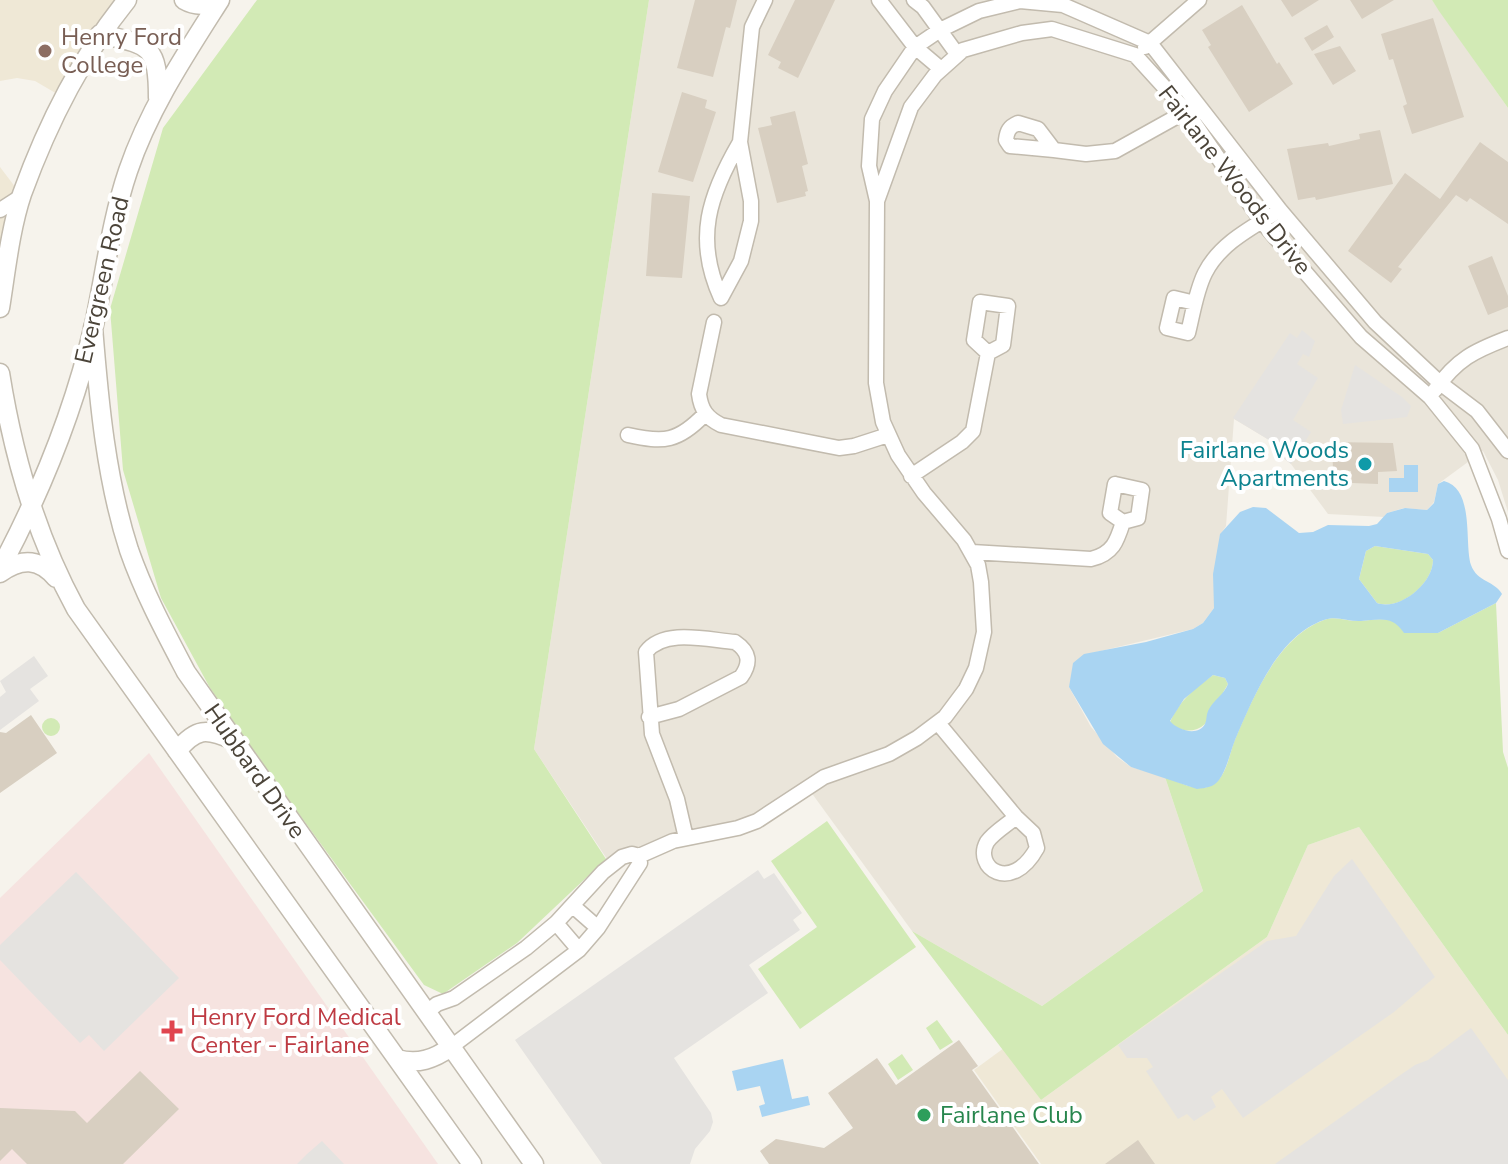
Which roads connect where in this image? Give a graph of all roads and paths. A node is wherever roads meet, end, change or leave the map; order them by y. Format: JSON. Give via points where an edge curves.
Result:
{"nodes":[{"id":1,"x":127,"y":0,"type":"edge"},
{"id":2,"x":184,"y":0,"type":"edge"},
{"id":3,"x":220,"y":0,"type":"edge"},
{"id":4,"x":765,"y":0,"type":"edge"},
{"id":5,"x":879,"y":0,"type":"edge"},
{"id":6,"x":914,"y":0,"type":"edge"},
{"id":7,"x":1199,"y":0,"type":"edge"},
{"id":8,"x":940,"y":30,"type":"junction"},
{"id":9,"x":100,"y":34,"type":"junction"},
{"id":10,"x":1150,"y":43,"type":"junction"},
{"id":11,"x":915,"y":47,"type":"junction"},
{"id":12,"x":957,"y":54,"type":"junction"},
{"id":13,"x":1135,"y":55,"type":"junction"},
{"id":14,"x":941,"y":69,"type":"junction"},
{"id":15,"x":158,"y":98,"type":"junction"},
{"id":16,"x":1192,"y":108,"type":"junction"},
{"id":17,"x":740,"y":142,"type":"junction"},
{"id":18,"x":1054,"y":150,"type":"dead end"},
{"id":19,"x":22,"y":196,"type":"junction"},
{"id":20,"x":877,"y":201,"type":"junction"},
{"id":21,"x":0,"y":210,"type":"edge"},
{"id":22,"x":1280,"y":210,"type":"junction"},
{"id":23,"x":1262,"y":222,"type":"junction"},
{"id":24,"x":1195,"y":303,"type":"dead end"},
{"id":25,"x":0,"y":308,"type":"edge"},
{"id":26,"x":714,"y":322,"type":"dead end"},
{"id":27,"x":93,"y":327,"type":"junction"},
{"id":28,"x":1508,"y":338,"type":"edge"},
{"id":29,"x":988,"y":353,"type":"dead end"},
{"id":30,"x":0,"y":373,"type":"edge"},
{"id":31,"x":1440,"y":383,"type":"junction"},
{"id":32,"x":1430,"y":397,"type":"junction"},
{"id":33,"x":705,"y":414,"type":"junction"},
{"id":34,"x":628,"y":435,"type":"dead end"},
{"id":35,"x":888,"y":435,"type":"junction"},
{"id":36,"x":1508,"y":451,"type":"edge"},
{"id":37,"x":911,"y":476,"type":"junction"},
{"id":38,"x":32,"y":509,"type":"junction"},
{"id":39,"x":1123,"y":522,"type":"dead end"},
{"id":40,"x":1508,"y":551,"type":"edge"},
{"id":41,"x":972,"y":552,"type":"junction"},
{"id":42,"x":0,"y":571,"type":"edge"},
{"id":43,"x":64,"y":586,"type":"junction"},
{"id":44,"x":649,"y":717,"type":"junction"},
{"id":45,"x":938,"y":723,"type":"junction"},
{"id":46,"x":233,"y":740,"type":"junction"},
{"id":47,"x":177,"y":751,"type":"junction"},
{"id":48,"x":1016,"y":817,"type":"dead end"},
{"id":49,"x":686,"y":838,"type":"junction"},
{"id":50,"x":639,"y":856,"type":"junction"},
{"id":51,"x":573,"y":906,"type":"junction"},
{"id":52,"x":556,"y":923,"type":"junction"},
{"id":53,"x":598,"y":928,"type":"junction"},
{"id":54,"x":579,"y":950,"type":"junction"},
{"id":55,"x":427,"y":1012,"type":"junction"},
{"id":56,"x":451,"y":1047,"type":"junction"},
{"id":57,"x":397,"y":1059,"type":"junction"},
{"id":58,"x":472,"y":1164,"type":"edge"},
{"id":59,"x":534,"y":1164,"type":"edge"}],
"edges":[{"from":1,"to":9,"type":"street"},
{"from":2,"to":3,"type":"street","via":[[206,5]]},
{"from":3,"to":15,"type":"street","name":"Evergreen Road"},
{"from":4,"to":17,"type":"street","via":[[752,27]]},
{"from":5,"to":11,"type":"street"},
{"from":6,"to":8,"type":"street"},
{"from":7,"to":10,"type":"street"},
{"from":8,"to":10,"type":"street","name":"Fairlane Woods Drive","via":[[979,11],[1020,1],[1063,5]]},
{"from":8,"to":11,"type":"street","name":"Fairlane Woods Drive"},
{"from":8,"to":12,"type":"street"},
{"from":9,"to":15,"type":"street","via":[[148,49],[155,61]]},
{"from":9,"to":19,"type":"street","via":[[64,98]]},
{"from":10,"to":13,"type":"street"},
{"from":10,"to":16,"type":"street","name":"Fairlane Woods Drive"},
{"from":11,"to":14,"type":"street"},
{"from":11,"to":20,"type":"street","name":"Fairlane Woods Drive","via":[[872,119],[869,166]]},
{"from":12,"to":13,"type":"street","name":"Fairlane Woods Drive","via":[[988,41],[1052,29]]},
{"from":12,"to":14,"type":"street","name":"Fairlane Woods Drive"},
{"from":13,"to":16,"type":"street","name":"Fairlane Woods Drive"},
{"from":14,"to":20,"type":"street","name":"Fairlane Woods Drive","via":[[911,107]]},
{"from":15,"to":27,"type":"street","name":"Evergreen Road","via":[[128,172]]},
{"from":16,"to":18,"type":"street","via":[[1115,151]]},
{"from":16,"to":22,"type":"street","name":"Fairlane Woods Drive"},
{"from":16,"to":23,"type":"street","name":"Fairlane Woods Drive"},
{"from":17,"to":17,"type":"street","via":[[720,176],[708,214],[708,260],[721,298],[741,261],[751,221]]},
{"from":19,"to":21,"type":"street"},
{"from":19,"to":25,"type":"street"},
{"from":20,"to":35,"type":"street","name":"Fairlane Woods Drive","via":[[876,383]]},
{"from":22,"to":23,"type":"street"},
{"from":22,"to":31,"type":"street","name":"Fairlane Woods Drive","via":[[1375,322]]},
{"from":23,"to":24,"type":"street","via":[[1210,263]]},
{"from":23,"to":32,"type":"street","name":"Fairlane Woods Drive","via":[[1361,337]]},
{"from":26,"to":33,"type":"street","via":[[699,394]]},
{"from":27,"to":38,"type":"street","name":"Evergreen Road","via":[[66,422]]},
{"from":27,"to":46,"type":"street","name":"Hubbard Drive","via":[[107,454],[129,549],[148,601],[186,672]]},
{"from":28,"to":31,"type":"street","via":[[1474,351]]},
{"from":29,"to":37,"type":"street","via":[[973,431]]},
{"from":30,"to":38,"type":"street"},
{"from":31,"to":32,"type":"street"},
{"from":31,"to":36,"type":"street","name":"Fairlane Woods Drive","via":[[1477,411]]},
{"from":32,"to":40,"type":"street","name":"Fairlane Woods Drive","via":[[1472,449]]},
{"from":33,"to":34,"type":"street","via":[[668,440]]},
{"from":33,"to":35,"type":"street","via":[[721,425],[824,447],[854,446]]},
{"from":35,"to":37,"type":"street","name":"Fairlane Woods Drive"},
{"from":37,"to":41,"type":"street","name":"Fairlane Woods Drive"},
{"from":38,"to":42,"type":"street","name":"Evergreen Road"},
{"from":38,"to":43,"type":"street"},
{"from":39,"to":41,"type":"street","via":[[1109,552],[1091,559]]},
{"from":41,"to":45,"type":"street","name":"Fairlane Woods Drive","via":[[981,582],[982,646],[966,689]]},
{"from":42,"to":43,"type":"street","via":[[26,561],[38,563]]},
{"from":43,"to":47,"type":"street"},
{"from":44,"to":44,"type":"street","via":[[646,652],[651,645],[671,638],[744,647],[747,669],[741,677],[679,709]]},
{"from":44,"to":49,"type":"street"},
{"from":45,"to":48,"type":"street"},
{"from":45,"to":49,"type":"street","name":"Fairlane Woods Drive","via":[[889,754],[817,781],[757,821]]},
{"from":46,"to":47,"type":"street","via":[[199,732]]},
{"from":46,"to":55,"type":"street","name":"Hubbard Drive"},
{"from":47,"to":57,"type":"street"},
{"from":49,"to":50,"type":"street","name":"Fairlane Woods Drive"},
{"from":50,"to":51,"type":"street","name":"Fairlane Woods Drive","via":[[632,854],[611,865]]},
{"from":50,"to":53,"type":"street","via":[[640,863]]},
{"from":51,"to":52,"type":"street","name":"Fairlane Woods Drive"},
{"from":51,"to":53,"type":"street"},
{"from":52,"to":54,"type":"street"},
{"from":52,"to":55,"type":"street","name":"Fairlane Woods Drive"},
{"from":53,"to":54,"type":"street"},
{"from":54,"to":56,"type":"street"},
{"from":55,"to":56,"type":"street","name":"Hubbard Drive"},
{"from":56,"to":57,"type":"street","via":[[423,1061]]},
{"from":56,"to":59,"type":"street","name":"Hubbard Drive"},
{"from":57,"to":58,"type":"street"}]}
